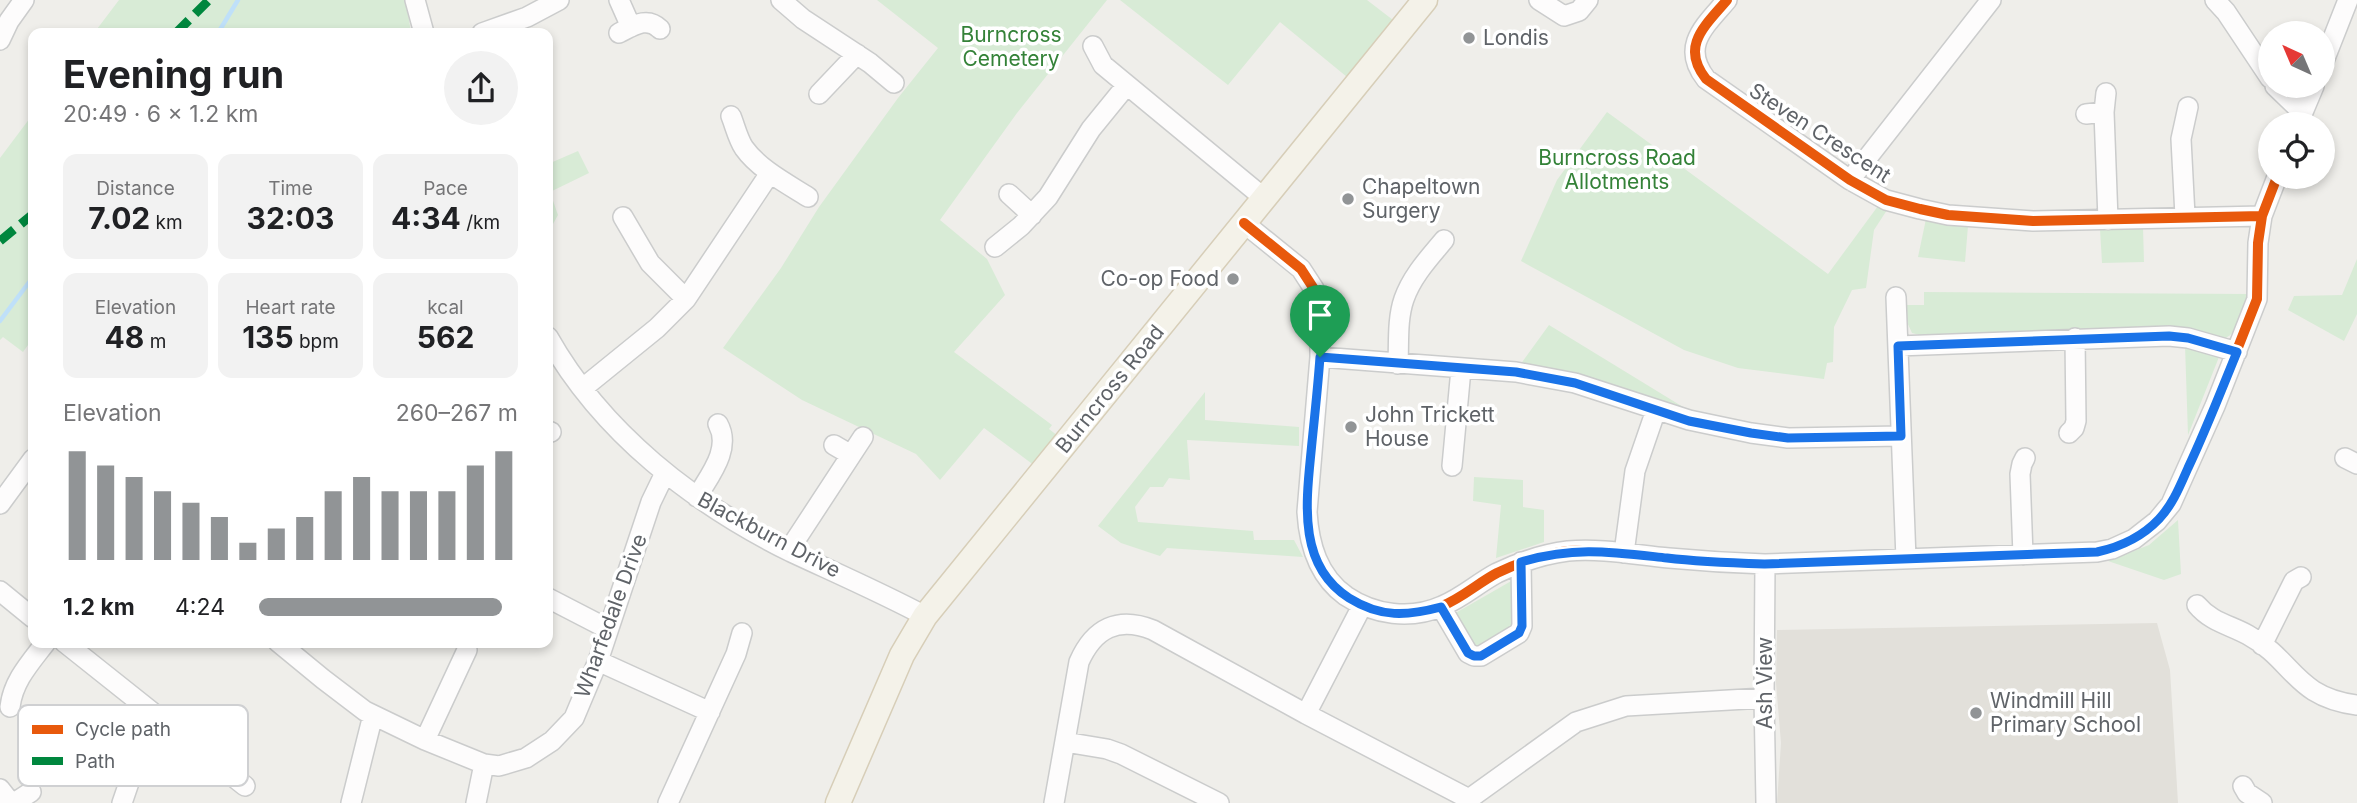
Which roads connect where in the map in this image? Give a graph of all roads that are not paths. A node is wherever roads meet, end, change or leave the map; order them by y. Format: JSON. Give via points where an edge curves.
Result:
{"nodes":[{"id":1,"x":24,"y":0,"type":"edge"},
{"id":2,"x":415,"y":0,"type":"edge"},
{"id":3,"x":559,"y":0,"type":"edge"},
{"id":4,"x":619,"y":0,"type":"edge"},
{"id":5,"x":781,"y":0,"type":"edge"},
{"id":6,"x":1425,"y":0,"type":"edge"},
{"id":7,"x":1539,"y":0,"type":"edge"},
{"id":8,"x":1588,"y":0,"type":"edge"},
{"id":9,"x":1727,"y":0,"type":"edge"},
{"id":10,"x":1991,"y":0,"type":"edge"},
{"id":11,"x":2215,"y":0,"type":"edge"},
{"id":12,"x":2348,"y":0,"type":"edge"},
{"id":13,"x":423,"y":28,"type":"edge"},
{"id":14,"x":496,"y":28,"type":"edge"},
{"id":15,"x":660,"y":29,"type":"dead end"},
{"id":16,"x":2335,"y":32,"type":"edge"},
{"id":17,"x":0,"y":40,"type":"edge"},
{"id":18,"x":1093,"y":46,"type":"dead end"},
{"id":19,"x":857,"y":54,"type":"junction"},
{"id":20,"x":2258,"y":60,"type":"edge"},
{"id":21,"x":894,"y":83,"type":"dead end"},
{"id":22,"x":1126,"y":86,"type":"junction"},
{"id":23,"x":819,"y":94,"type":"dead end"},
{"id":24,"x":2284,"y":98,"type":"edge"},
{"id":25,"x":2099,"y":106,"type":"dead end"},
{"id":26,"x":2188,"y":107,"type":"dead end"},
{"id":27,"x":2295,"y":112,"type":"edge"},
{"id":28,"x":740,"y":124,"type":"dead end"},
{"id":29,"x":770,"y":173,"type":"junction"},
{"id":30,"x":1850,"y":180,"type":"junction"},
{"id":31,"x":2272,"y":189,"type":"edge"},
{"id":32,"x":1009,"y":194,"type":"dead end"},
{"id":33,"x":808,"y":197,"type":"dead end"},
{"id":34,"x":1264,"y":198,"type":"junction"},
{"id":35,"x":1032,"y":215,"type":"junction"},
{"id":36,"x":2185,"y":216,"type":"junction"},
{"id":37,"x":2262,"y":216,"type":"junction"},
{"id":38,"x":2108,"y":220,"type":"junction"},
{"id":39,"x":1244,"y":223,"type":"junction"},
{"id":40,"x":633,"y":226,"type":"dead end"},
{"id":41,"x":1444,"y":240,"type":"dead end"},
{"id":42,"x":995,"y":247,"type":"dead end"},
{"id":43,"x":1896,"y":297,"type":"dead end"},
{"id":44,"x":686,"y":299,"type":"junction"},
{"id":45,"x":2075,"y":338,"type":"junction"},
{"id":46,"x":553,"y":344,"type":"edge"},
{"id":47,"x":1898,"y":346,"type":"junction"},
{"id":48,"x":2237,"y":352,"type":"junction"},
{"id":49,"x":1320,"y":357,"type":"junction"},
{"id":50,"x":1398,"y":364,"type":"junction"},
{"id":51,"x":1461,"y":369,"type":"junction"},
{"id":52,"x":583,"y":388,"type":"junction"},
{"id":53,"x":1656,"y":410,"type":"junction"},
{"id":54,"x":718,"y":424,"type":"dead end"},
{"id":55,"x":2069,"y":433,"type":"dead end"},
{"id":56,"x":1901,"y":436,"type":"junction"},
{"id":57,"x":863,"y":437,"type":"dead end"},
{"id":58,"x":2025,"y":458,"type":"dead end"},
{"id":59,"x":28,"y":466,"type":"edge"},
{"id":60,"x":1452,"y":466,"type":"dead end"},
{"id":61,"x":666,"y":473,"type":"junction"},
{"id":62,"x":697,"y":497,"type":"junction"},
{"id":63,"x":0,"y":504,"type":"edge"},
{"id":64,"x":789,"y":550,"type":"junction"},
{"id":65,"x":1624,"y":553,"type":"junction"},
{"id":66,"x":2023,"y":555,"type":"junction"},
{"id":67,"x":1906,"y":559,"type":"junction"},
{"id":68,"x":1521,"y":562,"type":"junction"},
{"id":69,"x":1765,"y":564,"type":"junction"},
{"id":70,"x":2301,"y":577,"type":"dead end"},
{"id":71,"x":0,"y":591,"type":"edge"},
{"id":72,"x":553,"y":601,"type":"edge"},
{"id":73,"x":2197,"y":605,"type":"dead end"},
{"id":74,"x":1362,"y":606,"type":"junction"},
{"id":75,"x":1441,"y":607,"type":"junction"},
{"id":76,"x":28,"y":614,"type":"edge"},
{"id":77,"x":925,"y":616,"type":"junction"},
{"id":78,"x":608,"y":629,"type":"junction"},
{"id":79,"x":742,"y":633,"type":"dead end"},
{"id":80,"x":2262,"y":645,"type":"junction"},
{"id":81,"x":42,"y":648,"type":"edge"},
{"id":82,"x":72,"y":648,"type":"edge"},
{"id":83,"x":285,"y":648,"type":"edge"},
{"id":84,"x":467,"y":650,"type":"dead end"},
{"id":85,"x":598,"y":661,"type":"junction"},
{"id":86,"x":7,"y":697,"type":"edge"},
{"id":87,"x":1764,"y":698,"type":"junction"},
{"id":88,"x":143,"y":705,"type":"edge"},
{"id":89,"x":2357,"y":705,"type":"edge"},
{"id":90,"x":710,"y":712,"type":"junction"},
{"id":91,"x":1306,"y":714,"type":"junction"},
{"id":92,"x":373,"y":715,"type":"junction"},
{"id":93,"x":425,"y":740,"type":"junction"},
{"id":94,"x":1065,"y":742,"type":"junction"},
{"id":95,"x":484,"y":764,"type":"junction"},
{"id":96,"x":128,"y":786,"type":"edge"},
{"id":97,"x":2243,"y":786,"type":"dead end"},
{"id":98,"x":0,"y":789,"type":"edge"},
{"id":99,"x":31,"y":792,"type":"dead end"},
{"id":100,"x":1469,"y":801,"type":"edge"},
{"id":101,"x":13,"y":803,"type":"edge"},
{"id":102,"x":122,"y":803,"type":"edge"},
{"id":103,"x":351,"y":803,"type":"edge"},
{"id":104,"x":476,"y":803,"type":"edge"},
{"id":105,"x":668,"y":803,"type":"edge"},
{"id":106,"x":838,"y":803,"type":"edge"},
{"id":107,"x":1054,"y":803,"type":"edge"},
{"id":108,"x":1218,"y":803,"type":"edge"},
{"id":109,"x":1766,"y":803,"type":"edge"},
{"id":110,"x":2262,"y":803,"type":"edge"}],
"edges":[{"from":1,"to":17,"type":"street"},
{"from":2,"to":13,"type":"street"},
{"from":3,"to":14,"type":"street"},
{"from":4,"to":15,"type":"street","via":[[625,30],[650,22]]},
{"from":5,"to":19,"type":"street"},
{"from":6,"to":34,"type":"main road","name":"Burncross Road"},
{"from":7,"to":8,"type":"street","via":[[1564,16],[1579,11]]},
{"from":9,"to":30,"type":"street","name":"Steven Crescent","via":[[1700,33],[1694,55],[1697,68],[1706,79]]},
{"from":10,"to":30,"type":"street"},
{"from":11,"to":20,"type":"street"},
{"from":12,"to":16,"type":"street"},
{"from":18,"to":22,"type":"street","via":[[1102,65]]},
{"from":19,"to":21,"type":"street"},
{"from":19,"to":23,"type":"street"},
{"from":22,"to":34,"type":"street"},
{"from":22,"to":35,"type":"street"},
{"from":24,"to":27,"type":"street"},
{"from":25,"to":38,"type":"street"},
{"from":26,"to":36,"type":"street","via":[[2181,139]]},
{"from":28,"to":29,"type":"street","via":[[743,146]]},
{"from":29,"to":33,"type":"street"},
{"from":29,"to":44,"type":"street"},
{"from":30,"to":38,"type":"street","name":"Steven Crescent","via":[[1886,200],[1948,215],[2033,222]]},
{"from":31,"to":37,"type":"street"},
{"from":32,"to":35,"type":"street"},
{"from":34,"to":39,"type":"main road","name":"Burncross Road"},
{"from":35,"to":42,"type":"street"},
{"from":36,"to":37,"type":"street","name":"Steven Crescent"},
{"from":36,"to":38,"type":"street","name":"Steven Crescent"},
{"from":37,"to":48,"type":"street","via":[[2257,299]]},
{"from":39,"to":49,"type":"street","via":[[1308,278],[1319,304]]},
{"from":39,"to":77,"type":"main road","name":"Burncross Road"},
{"from":40,"to":44,"type":"street","via":[[650,263]]},
{"from":41,"to":50,"type":"street","via":[[1413,280],[1404,300]]},
{"from":43,"to":47,"type":"street"},
{"from":44,"to":52,"type":"street"},
{"from":45,"to":47,"type":"street"},
{"from":45,"to":48,"type":"street","via":[[2188,338]]},
{"from":45,"to":55,"type":"street","via":[[2076,421]]},
{"from":46,"to":52,"type":"street","name":"Blackburn Drive"},
{"from":47,"to":56,"type":"street"},
{"from":48,"to":66,"type":"street","via":[[2182,481],[2157,521],[2112,549]]},
{"from":49,"to":50,"type":"street"},
{"from":49,"to":74,"type":"street","via":[[1307,493],[1308,529],[1328,580]]},
{"from":50,"to":51,"type":"street"},
{"from":51,"to":53,"type":"street","via":[[1516,372],[1575,383]]},
{"from":51,"to":60,"type":"street"},
{"from":52,"to":61,"type":"street","name":"Blackburn Drive"},
{"from":53,"to":56,"type":"street","via":[[1720,428],[1788,438]]},
{"from":53,"to":65,"type":"street","via":[[1635,471]]},
{"from":54,"to":62,"type":"street","via":[[723,432],[722,450]]},
{"from":56,"to":67,"type":"street"},
{"from":57,"to":64,"type":"street","via":[[843,450]]},
{"from":58,"to":66,"type":"street","via":[[2020,474]]},
{"from":59,"to":63,"type":"street"},
{"from":61,"to":62,"type":"street","name":"Blackburn Drive"},
{"from":61,"to":78,"type":"street","name":"Wharfedale Drive","via":[[651,502]]},
{"from":62,"to":64,"type":"street","name":"Blackburn Drive"},
{"from":64,"to":77,"type":"street","name":"Blackburn Drive"},
{"from":65,"to":68,"type":"street","via":[[1570,551]]},
{"from":65,"to":69,"type":"street"},
{"from":66,"to":67,"type":"street"},
{"from":67,"to":69,"type":"street"},
{"from":68,"to":75,"type":"street"},
{"from":68,"to":75,"type":"street","via":[[1522,626],[1519,633],[1481,656],[1468,653]]},
{"from":69,"to":87,"type":"street","name":"Ash View"},
{"from":70,"to":80,"type":"street","via":[[2294,581]]},
{"from":71,"to":76,"type":"street"},
{"from":72,"to":78,"type":"street"},
{"from":73,"to":80,"type":"street","via":[[2210,618]]},
{"from":74,"to":75,"type":"street","via":[[1405,615]]},
{"from":74,"to":91,"type":"street"},
{"from":77,"to":106,"type":"main road","name":"Burncross Road","via":[[902,655]]},
{"from":78,"to":85,"type":"street","name":"Wharfedale Drive"},
{"from":79,"to":90,"type":"street"},
{"from":80,"to":89,"type":"street","via":[[2306,688]]},
{"from":81,"to":86,"type":"street"},
{"from":82,"to":88,"type":"street"},
{"from":83,"to":92,"type":"street","name":"Wharfedale Drive"},
{"from":84,"to":93,"type":"street","via":[[448,670]]},
{"from":85,"to":90,"type":"street"},
{"from":85,"to":95,"type":"street","name":"Wharfedale Drive","via":[[574,718],[552,741],[512,763]]},
{"from":87,"to":100,"type":"street","via":[[1626,706],[1576,722]]},
{"from":87,"to":109,"type":"street","name":"Ash View"},
{"from":90,"to":105,"type":"street"},
{"from":91,"to":94,"type":"street","via":[[1153,630],[1124,623],[1096,636],[1084,650]]},
{"from":91,"to":100,"type":"street"},
{"from":92,"to":93,"type":"street","name":"Wharfedale Drive"},
{"from":92,"to":103,"type":"street"},
{"from":93,"to":95,"type":"street","name":"Wharfedale Drive"},
{"from":94,"to":107,"type":"street"},
{"from":94,"to":108,"type":"street","via":[[1121,754]]},
{"from":95,"to":104,"type":"street"},
{"from":96,"to":102,"type":"street"},
{"from":97,"to":110,"type":"street"},
{"from":98,"to":101,"type":"street"},
{"from":99,"to":101,"type":"street"}]}
